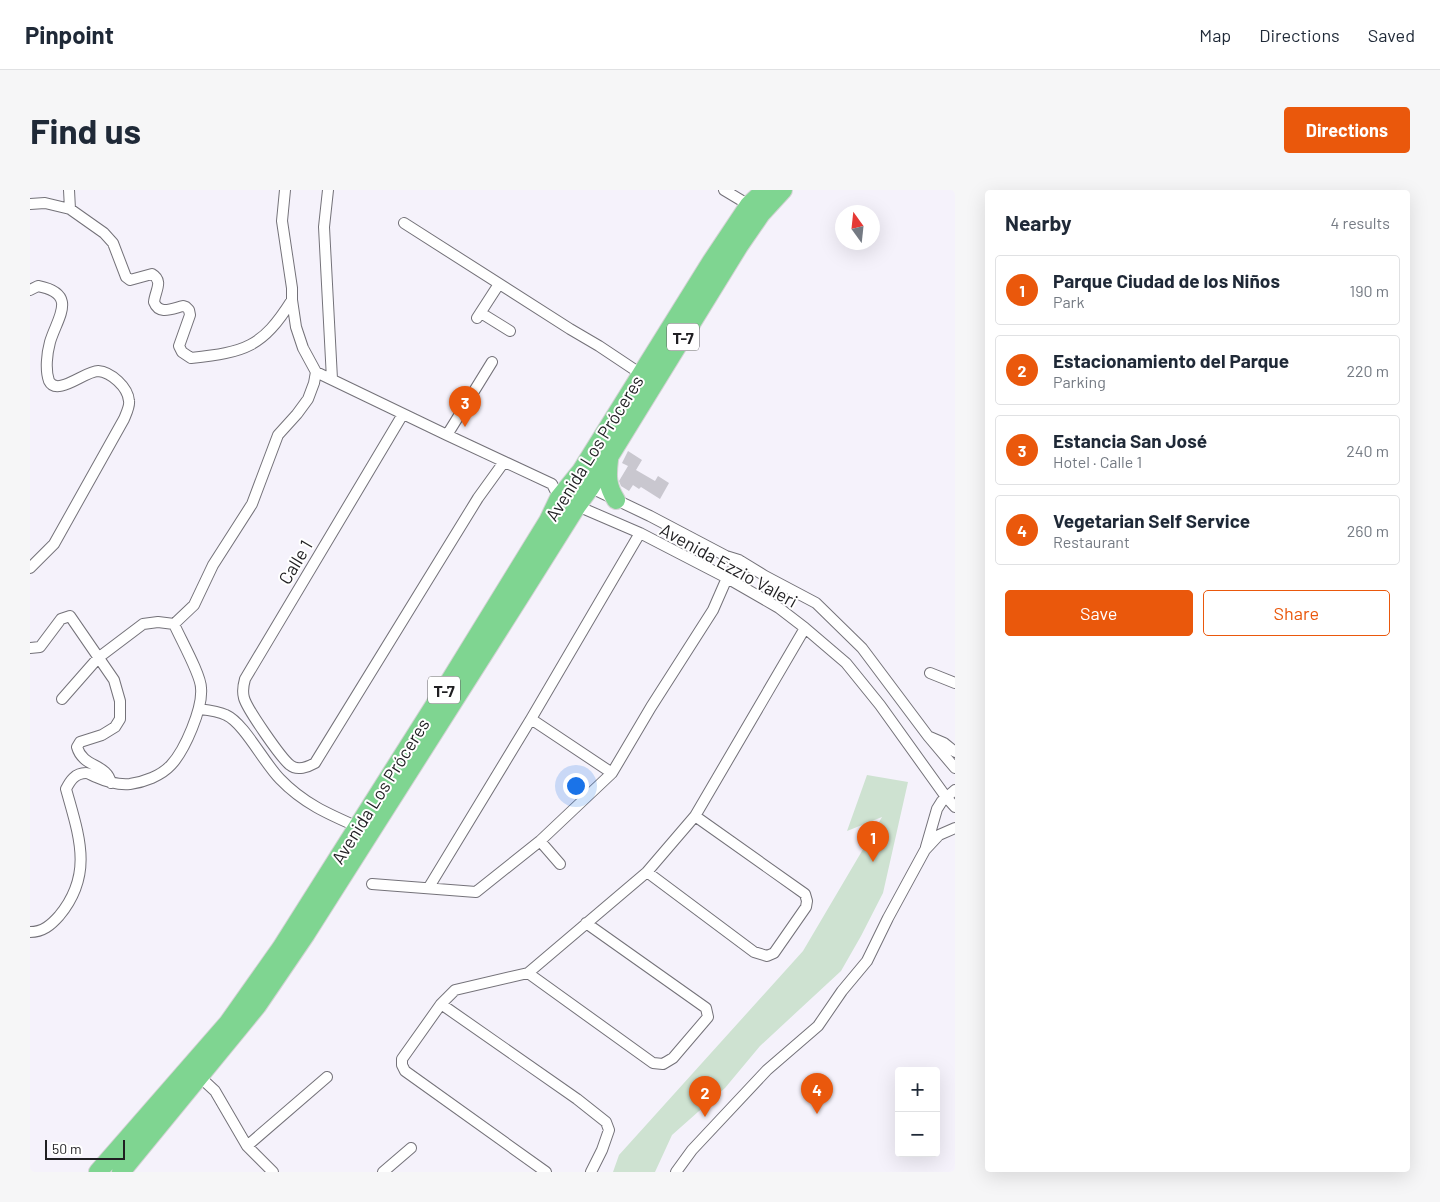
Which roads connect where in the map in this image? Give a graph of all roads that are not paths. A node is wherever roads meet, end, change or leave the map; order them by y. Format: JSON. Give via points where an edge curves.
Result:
{"nodes":[{"id":1,"x":70,"y":190,"type":"edge"},
{"id":2,"x":285,"y":190,"type":"edge"},
{"id":3,"x":328,"y":190,"type":"edge"},
{"id":4,"x":724,"y":190,"type":"edge"},
{"id":5,"x":765,"y":190,"type":"edge"},
{"id":6,"x":783,"y":190,"type":"edge"},
{"id":7,"x":30,"y":204,"type":"edge"},
{"id":8,"x":750,"y":205,"type":"junction"},
{"id":9,"x":70,"y":209,"type":"junction"},
{"id":10,"x":404,"y":223,"type":"dead end"},
{"id":11,"x":499,"y":284,"type":"junction"},
{"id":12,"x":30,"y":290,"type":"edge"},
{"id":13,"x":292,"y":300,"type":"junction"},
{"id":14,"x":510,"y":331,"type":"dead end"},
{"id":15,"x":492,"y":362,"type":"dead end"},
{"id":16,"x":316,"y":372,"type":"junction"},
{"id":17,"x":641,"y":374,"type":"junction"},
{"id":18,"x":332,"y":380,"type":"junction"},
{"id":19,"x":403,"y":414,"type":"junction"},
{"id":20,"x":447,"y":435,"type":"junction"},
{"id":21,"x":609,"y":455,"type":"junction"},
{"id":22,"x":504,"y":462,"type":"junction"},
{"id":23,"x":573,"y":481,"type":"junction"},
{"id":24,"x":590,"y":488,"type":"junction"},
{"id":25,"x":555,"y":491,"type":"junction"},
{"id":26,"x":616,"y":500,"type":"junction"},
{"id":27,"x":576,"y":506,"type":"junction"},
{"id":28,"x":640,"y":533,"type":"junction"},
{"id":29,"x":739,"y":560,"type":"junction"},
{"id":30,"x":30,"y":568,"type":"edge"},
{"id":31,"x":727,"y":578,"type":"junction"},
{"id":32,"x":174,"y":624,"type":"junction"},
{"id":33,"x":805,"y":628,"type":"junction"},
{"id":34,"x":30,"y":648,"type":"edge"},
{"id":35,"x":98,"y":658,"type":"junction"},
{"id":36,"x":930,"y":673,"type":"dead end"},
{"id":37,"x":955,"y":683,"type":"edge"},
{"id":38,"x":62,"y":699,"type":"dead end"},
{"id":39,"x":200,"y":709,"type":"junction"},
{"id":40,"x":531,"y":719,"type":"junction"},
{"id":41,"x":928,"y":736,"type":"junction"},
{"id":42,"x":955,"y":752,"type":"edge"},
{"id":43,"x":955,"y":768,"type":"edge"},
{"id":44,"x":612,"y":773,"type":"junction"},
{"id":45,"x":111,"y":783,"type":"junction"},
{"id":46,"x":955,"y":790,"type":"edge"},
{"id":47,"x":946,"y":797,"type":"junction"},
{"id":48,"x":955,"y":807,"type":"edge"},
{"id":49,"x":695,"y":816,"type":"junction"},
{"id":50,"x":358,"y":827,"type":"junction"},
{"id":51,"x":954,"y":827,"type":"edge"},
{"id":52,"x":540,"y":841,"type":"junction"},
{"id":53,"x":926,"y":850,"type":"junction"},
{"id":54,"x":560,"y":864,"type":"dead end"},
{"id":55,"x":647,"y":872,"type":"junction"},
{"id":56,"x":372,"y":884,"type":"dead end"},
{"id":57,"x":429,"y":887,"type":"junction"},
{"id":58,"x":586,"y":923,"type":"junction"},
{"id":59,"x":30,"y":932,"type":"edge"},
{"id":60,"x":528,"y":973,"type":"junction"},
{"id":61,"x":442,"y":1004,"type":"junction"},
{"id":62,"x":326,"y":1076,"type":"dead end"},
{"id":63,"x":200,"y":1077,"type":"junction"},
{"id":64,"x":247,"y":1146,"type":"junction"},
{"id":65,"x":411,"y":1148,"type":"dead end"},
{"id":66,"x":98,"y":1172,"type":"edge"},
{"id":67,"x":121,"y":1172,"type":"edge"},
{"id":68,"x":274,"y":1172,"type":"edge"},
{"id":69,"x":383,"y":1172,"type":"edge"},
{"id":70,"x":546,"y":1172,"type":"edge"},
{"id":71,"x":591,"y":1172,"type":"edge"},
{"id":72,"x":676,"y":1172,"type":"edge"}],
"edges":[{"from":1,"to":9,"type":"street"},
{"from":2,"to":13,"type":"street","via":[[282,221]]},
{"from":3,"to":18,"type":"street","via":[[324,227]]},
{"from":4,"to":8,"type":"street"},
{"from":5,"to":8,"type":"highway","name":"Avenida Los Próceres","number":"T-7"},
{"from":6,"to":21,"type":"highway","name":"Avenida Los Próceres","number":"T-7","via":[[739,246]]},
{"from":7,"to":9,"type":"street","via":[[45,203]]},
{"from":8,"to":17,"type":"highway","name":"Avenida Los Próceres","number":"T-7"},
{"from":9,"to":13,"type":"street","via":[[104,233],[112,243],[126,277],[130,280],[152,274],[156,277],[159,284],[154,302],[158,308],[183,306],[189,310],[179,346],[185,356],[191,358],[246,348],[267,334]]},
{"from":10,"to":11,"type":"street"},
{"from":11,"to":14,"type":"street","via":[[479,316]]},
{"from":11,"to":17,"type":"street"},
{"from":12,"to":30,"type":"street","via":[[38,286],[46,288],[59,296],[63,305],[47,362],[52,385],[69,384],[97,371],[109,374],[121,385],[130,403],[54,544]]},
{"from":13,"to":16,"type":"street","via":[[303,348]]},
{"from":15,"to":20,"type":"street"},
{"from":16,"to":18,"type":"street","name":"Avenida Ezzio Valeri"},
{"from":16,"to":32,"type":"street","via":[[308,399],[278,435],[252,504],[213,565],[194,605]]},
{"from":17,"to":23,"type":"highway","name":"Avenida Los Próceres","number":"T-7"},
{"from":18,"to":19,"type":"street","name":"Avenida Ezzio Valeri"},
{"from":19,"to":20,"type":"street","name":"Avenida Ezzio Valeri"},
{"from":19,"to":22,"type":"street","name":"Calle 1","via":[[245,679],[242,689],[244,700],[290,766],[309,767],[315,763],[478,498]]},
{"from":20,"to":22,"type":"street","name":"Avenida Ezzio Valeri"},
{"from":21,"to":24,"type":"highway","name":"Avenida Los Próceres","number":"T-7"},
{"from":21,"to":26,"type":"highway","via":[[608,485]]},
{"from":22,"to":25,"type":"street","name":"Avenida Ezzio Valeri"},
{"from":23,"to":24,"type":"street","name":"Avenida Ezzio Valeri"},
{"from":23,"to":25,"type":"highway","name":"Avenida Los Próceres","number":"T-7"},
{"from":24,"to":26,"type":"street","name":"Avenida Ezzio Valeri"},
{"from":24,"to":27,"type":"highway","name":"Avenida Los Próceres","number":"T-7"},
{"from":25,"to":27,"type":"street","name":"Avenida Ezzio Valeri"},
{"from":25,"to":50,"type":"highway","name":"Avenida Los Próceres","number":"T-7","via":[[538,538]]},
{"from":26,"to":29,"type":"street","name":"Avenida Ezzio Valeri"},
{"from":27,"to":28,"type":"street","name":"Avenida Ezzio Valeri"},
{"from":27,"to":63,"type":"highway","name":"Avenida Los Próceres","number":"T-7","via":[[258,1006]]},
{"from":28,"to":31,"type":"street","name":"Avenida Ezzio Valeri"},
{"from":28,"to":40,"type":"street"},
{"from":29,"to":31,"type":"street"},
{"from":29,"to":41,"type":"street","name":"Avenida Ezzio Valeri","via":[[816,603],[862,648]]},
{"from":31,"to":33,"type":"street","name":"Avenida Ezzio Valeri","via":[[779,608]]},
{"from":31,"to":44,"type":"street","via":[[713,610]]},
{"from":32,"to":35,"type":"street","via":[[143,624]]},
{"from":32,"to":39,"type":"street","via":[[202,686]]},
{"from":33,"to":47,"type":"street","name":"Avenida Ezzio Valeri","via":[[852,670]]},
{"from":33,"to":49,"type":"street"},
{"from":34,"to":35,"type":"street","via":[[40,647],[61,619],[70,616]]},
{"from":35,"to":38,"type":"street"},
{"from":35,"to":45,"type":"street","via":[[114,680],[120,701],[120,718],[115,727],[77,746],[81,757],[107,772]]},
{"from":36,"to":37,"type":"street"},
{"from":39,"to":45,"type":"street","via":[[171,765],[142,781]]},
{"from":39,"to":50,"type":"street","via":[[227,715],[294,792],[315,808]]},
{"from":40,"to":44,"type":"street"},
{"from":40,"to":57,"type":"street"},
{"from":41,"to":42,"type":"street"},
{"from":41,"to":43,"type":"street","name":"Avenida Ezzio Valeri"},
{"from":44,"to":52,"type":"street"},
{"from":45,"to":59,"type":"street","via":[[86,773],[69,782],[66,789],[80,846],[80,876],[70,902],[54,921],[47,928]]},
{"from":46,"to":47,"type":"street"},
{"from":47,"to":48,"type":"street","name":"Avenida Ezzio Valeri"},
{"from":47,"to":53,"type":"street","via":[[937,810]]},
{"from":49,"to":55,"type":"street"},
{"from":49,"to":55,"type":"street","via":[[805,894],[806,907],[774,953],[766,956],[754,952]]},
{"from":50,"to":66,"type":"highway","name":"Avenida Los Próceres","number":"T-7","via":[[281,948],[228,1022]]},
{"from":51,"to":53,"type":"street","via":[[939,835]]},
{"from":52,"to":54,"type":"street"},
{"from":52,"to":57,"type":"street","via":[[476,892]]},
{"from":53,"to":72,"type":"street","via":[[867,961],[818,1026],[767,1070],[692,1150]]},
{"from":55,"to":58,"type":"street"},
{"from":56,"to":57,"type":"street"},
{"from":58,"to":60,"type":"street"},
{"from":58,"to":60,"type":"street","via":[[706,1008],[708,1017],[673,1058],[664,1064],[653,1063]]},
{"from":60,"to":61,"type":"street","via":[[455,990]]},
{"from":61,"to":70,"type":"street","via":[[402,1059],[405,1071]]},
{"from":61,"to":71,"type":"street","via":[[606,1122],[609,1130]]},
{"from":62,"to":64,"type":"street"},
{"from":63,"to":64,"type":"street","via":[[215,1092]]},
{"from":63,"to":67,"type":"highway","name":"Avenida Los Próceres","number":"T-7"},
{"from":64,"to":68,"type":"street"},
{"from":65,"to":69,"type":"street"}]}
